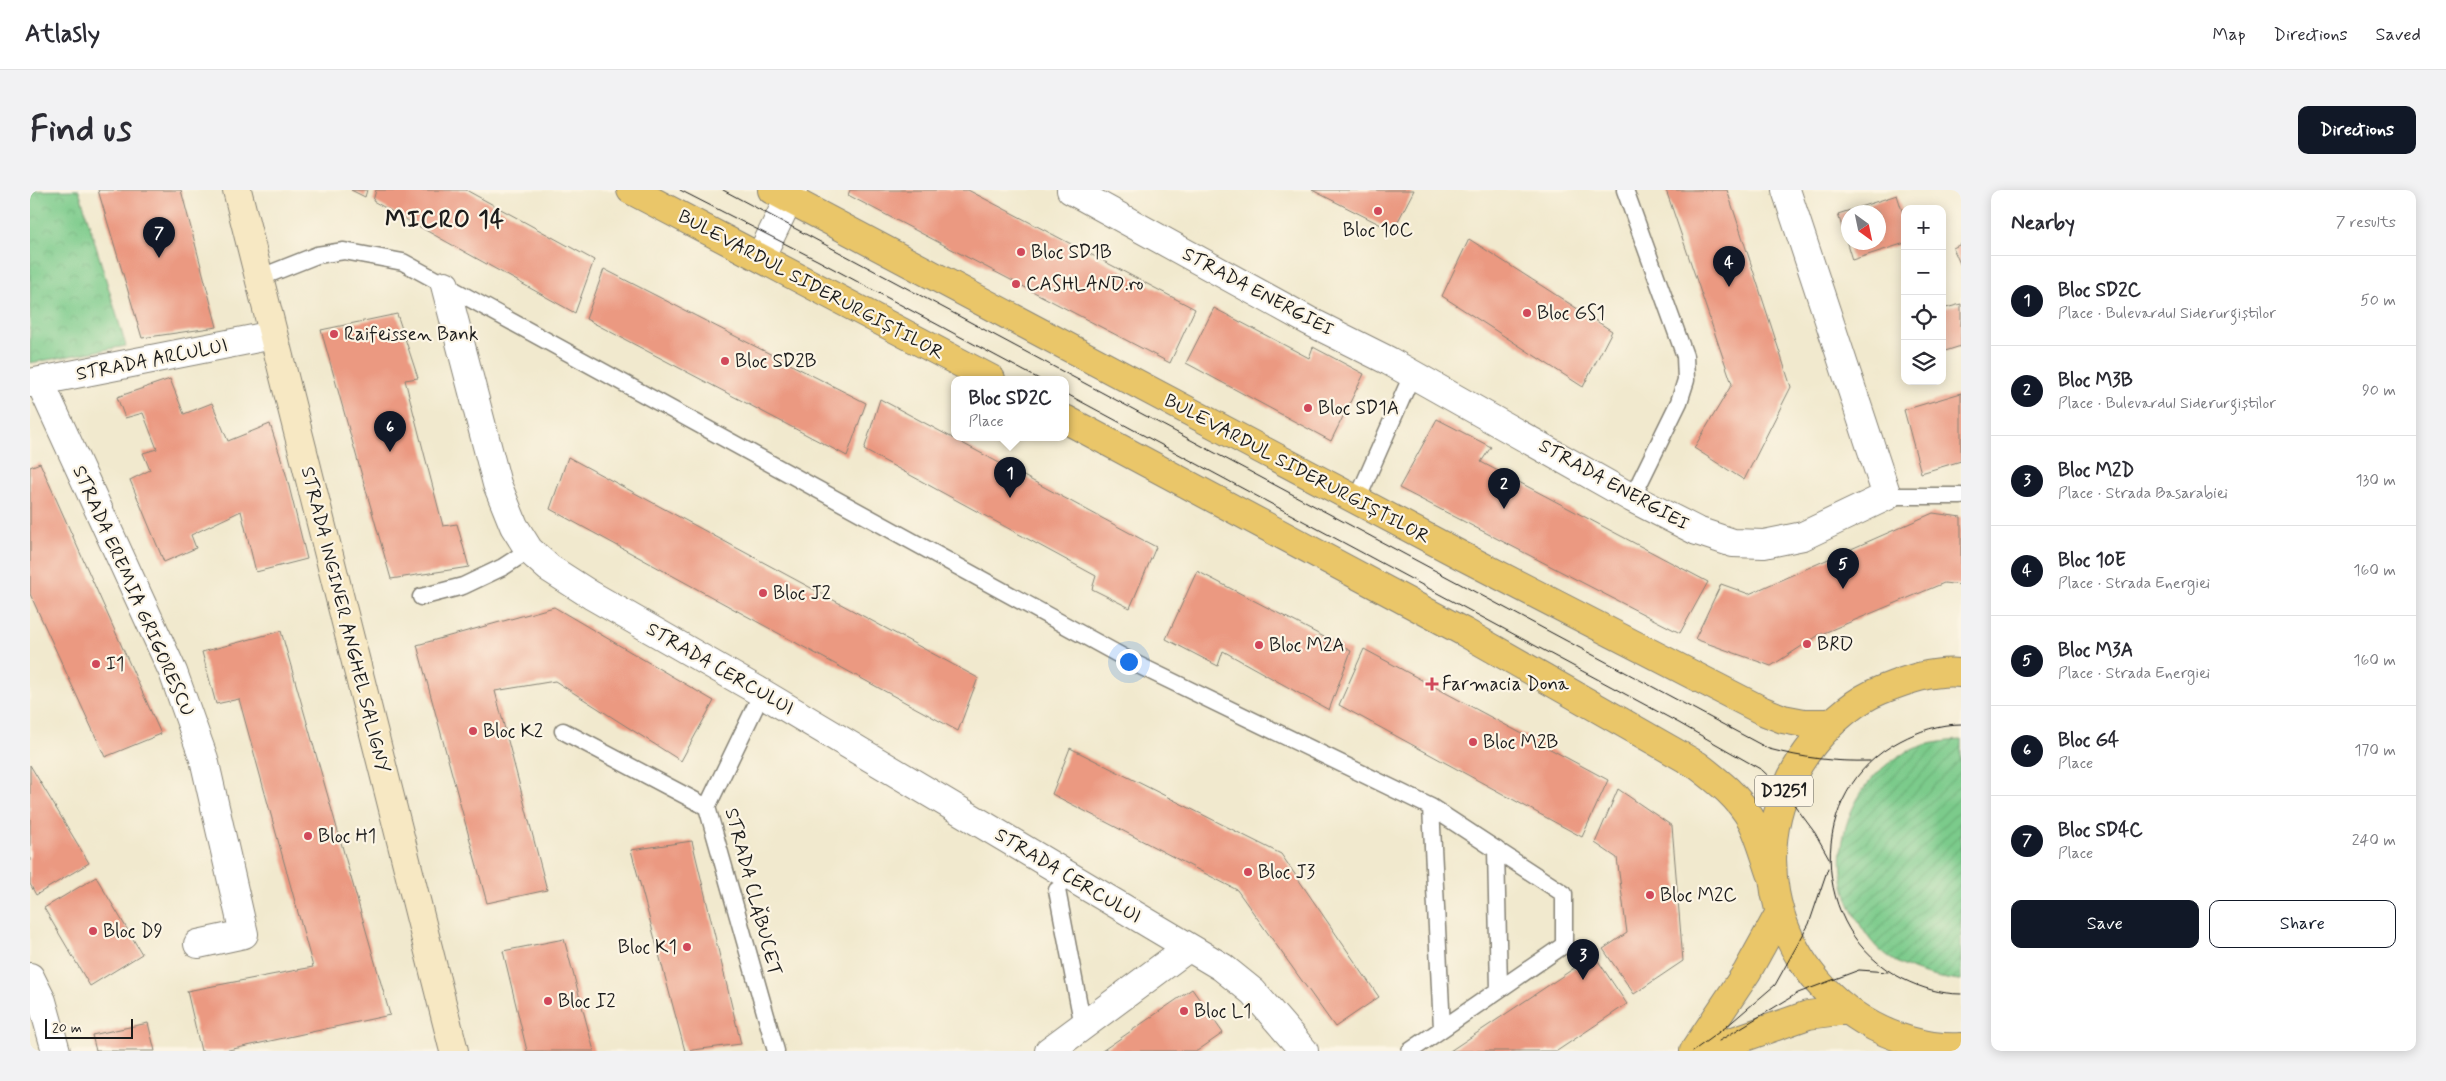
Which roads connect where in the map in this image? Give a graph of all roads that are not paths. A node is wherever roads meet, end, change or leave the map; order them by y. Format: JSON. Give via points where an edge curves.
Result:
{"nodes":[{"id":1,"x":237,"y":190,"type":"edge"},
{"id":2,"x":631,"y":190,"type":"edge"},
{"id":3,"x":1071,"y":190,"type":"edge"},
{"id":4,"x":1625,"y":190,"type":"edge"},
{"id":5,"x":1786,"y":190,"type":"edge"},
{"id":6,"x":785,"y":193,"type":"edge"},
{"id":7,"x":761,"y":256,"type":"junction"},
{"id":8,"x":259,"y":278,"type":"junction"},
{"id":9,"x":445,"y":285,"type":"junction"},
{"id":10,"x":274,"y":335,"type":"junction"},
{"id":11,"x":1412,"y":375,"type":"junction"},
{"id":12,"x":985,"y":376,"type":"edge"},
{"id":13,"x":35,"y":382,"type":"edge"},
{"id":14,"x":1069,"y":421,"type":"edge"},
{"id":15,"x":1887,"y":496,"type":"junction"},
{"id":16,"x":1961,"y":496,"type":"edge"},
{"id":17,"x":1632,"y":498,"type":"junction"},
{"id":18,"x":1357,"y":500,"type":"junction"},
{"id":19,"x":529,"y":550,"type":"junction"},
{"id":20,"x":421,"y":598,"type":"dead end"},
{"id":21,"x":1961,"y":672,"type":"edge"},
{"id":22,"x":762,"y":693,"type":"junction"},
{"id":23,"x":1831,"y":723,"type":"junction"},
{"id":24,"x":563,"y":731,"type":"dead end"},
{"id":25,"x":707,"y":807,"type":"junction"},
{"id":26,"x":1431,"y":807,"type":"junction"},
{"id":27,"x":1496,"y":849,"type":"junction"},
{"id":28,"x":1772,"y":873,"type":"junction"},
{"id":29,"x":1057,"y":890,"type":"dead end"},
{"id":30,"x":1779,"y":914,"type":"junction"},
{"id":31,"x":198,"y":944,"type":"dead end"},
{"id":32,"x":1188,"y":948,"type":"junction"},
{"id":33,"x":30,"y":977,"type":"edge"},
{"id":34,"x":1499,"y":989,"type":"junction"},
{"id":35,"x":1846,"y":1010,"type":"junction"},
{"id":36,"x":1083,"y":1026,"type":"junction"},
{"id":37,"x":1442,"y":1028,"type":"junction"},
{"id":38,"x":1961,"y":1047,"type":"edge"},
{"id":39,"x":56,"y":1051,"type":"edge"},
{"id":40,"x":454,"y":1051,"type":"edge"},
{"id":41,"x":776,"y":1051,"type":"edge"},
{"id":42,"x":1049,"y":1051,"type":"edge"},
{"id":43,"x":1304,"y":1051,"type":"edge"},
{"id":44,"x":1410,"y":1051,"type":"edge"},
{"id":45,"x":1694,"y":1051,"type":"edge"},
{"id":46,"x":1706,"y":1051,"type":"edge"}],
"edges":[{"from":1,"to":8,"type":"main road","name":"STRADA INGINER ANGHEL SALIGNY"},
{"from":2,"to":7,"type":"main road","name":"BULEVARDUL SIDERURGIȘTILOR"},
{"from":3,"to":11,"type":"street","name":"STRADA ENERGIEI"},
{"from":4,"to":17,"type":"lane","via":[[1685,356],[1686,380]]},
{"from":5,"to":15,"type":"street"},
{"from":6,"to":7,"type":"street"},
{"from":6,"to":18,"type":"main road","name":"BULEVARDUL SIDERURGIȘTILOR"},
{"from":7,"to":12,"type":"main road","name":"BULEVARDUL SIDERURGIȘTILOR"},
{"from":8,"to":9,"type":"lane","via":[[317,255],[344,251],[403,262]]},
{"from":8,"to":10,"type":"main road","name":"STRADA INGINER ANGHEL SALIGNY"},
{"from":9,"to":19,"type":"street","name":"STRADA CERCULUI","via":[[497,484],[514,526]]},
{"from":9,"to":26,"type":"lane","via":[[1134,663]]},
{"from":10,"to":13,"type":"street","name":"STRADA ARCULUI"},
{"from":10,"to":40,"type":"main road","name":"STRADA INGINER ANGHEL SALIGNY"},
{"from":11,"to":17,"type":"street","name":"STRADA ENERGIEI"},
{"from":11,"to":18,"type":"lane"},
{"from":13,"to":31,"type":"street","name":"STRADA EREMIA GRIGORESCU","via":[[173,672],[204,759],[244,934]]},
{"from":14,"to":28,"type":"main road","via":[[1456,628],[1697,765],[1740,803],[1752,821]]},
{"from":15,"to":16,"type":"lane"},
{"from":15,"to":17,"type":"street","name":"STRADA ENERGIEI","via":[[1803,536],[1764,544],[1733,543],[1697,530]]},
{"from":18,"to":23,"type":"main road","name":"BULEVARDUL SIDERURGIȘTILOR","via":[[1763,711],[1804,723]]},
{"from":19,"to":20,"type":"lane","via":[[463,586]]},
{"from":19,"to":22,"type":"street","name":"STRADA CERCULUI","via":[[549,568],[591,595]]},
{"from":21,"to":23,"type":"main road","number":"DJ251","via":[[1907,679],[1866,696]]},
{"from":22,"to":25,"type":"lane","name":"STRADA CLĂBUCET"},
{"from":22,"to":32,"type":"street","name":"STRADA CERCULUI"},
{"from":23,"to":28,"type":"main road","number":"DJ251","via":[[1802,757],[1784,791],[1773,832]]},
{"from":24,"to":25,"type":"lane"},
{"from":25,"to":41,"type":"lane","name":"STRADA CLĂBUCET"},
{"from":26,"to":27,"type":"lane"},
{"from":26,"to":37,"type":"lane"},
{"from":27,"to":34,"type":"lane"},
{"from":27,"to":34,"type":"lane","via":[[1564,894],[1564,945]]},
{"from":28,"to":30,"type":"main road","number":"DJ251"},
{"from":29,"to":36,"type":"lane"},
{"from":30,"to":35,"type":"main road","number":"DJ251","via":[[1794,950],[1819,985]]},
{"from":30,"to":45,"type":"main road","via":[[1747,972]]},
{"from":32,"to":36,"type":"street"},
{"from":32,"to":43,"type":"street","name":"STRADA CERCULUI","via":[[1222,967],[1252,992]]},
{"from":33,"to":39,"type":"street","via":[[42,1000]]},
{"from":34,"to":37,"type":"lane"},
{"from":35,"to":38,"type":"main road","number":"DJ251","via":[[1879,1030],[1915,1042]]},
{"from":35,"to":46,"type":"main road","via":[[1808,1015]]},
{"from":36,"to":42,"type":"street"},
{"from":37,"to":44,"type":"lane"}]}
